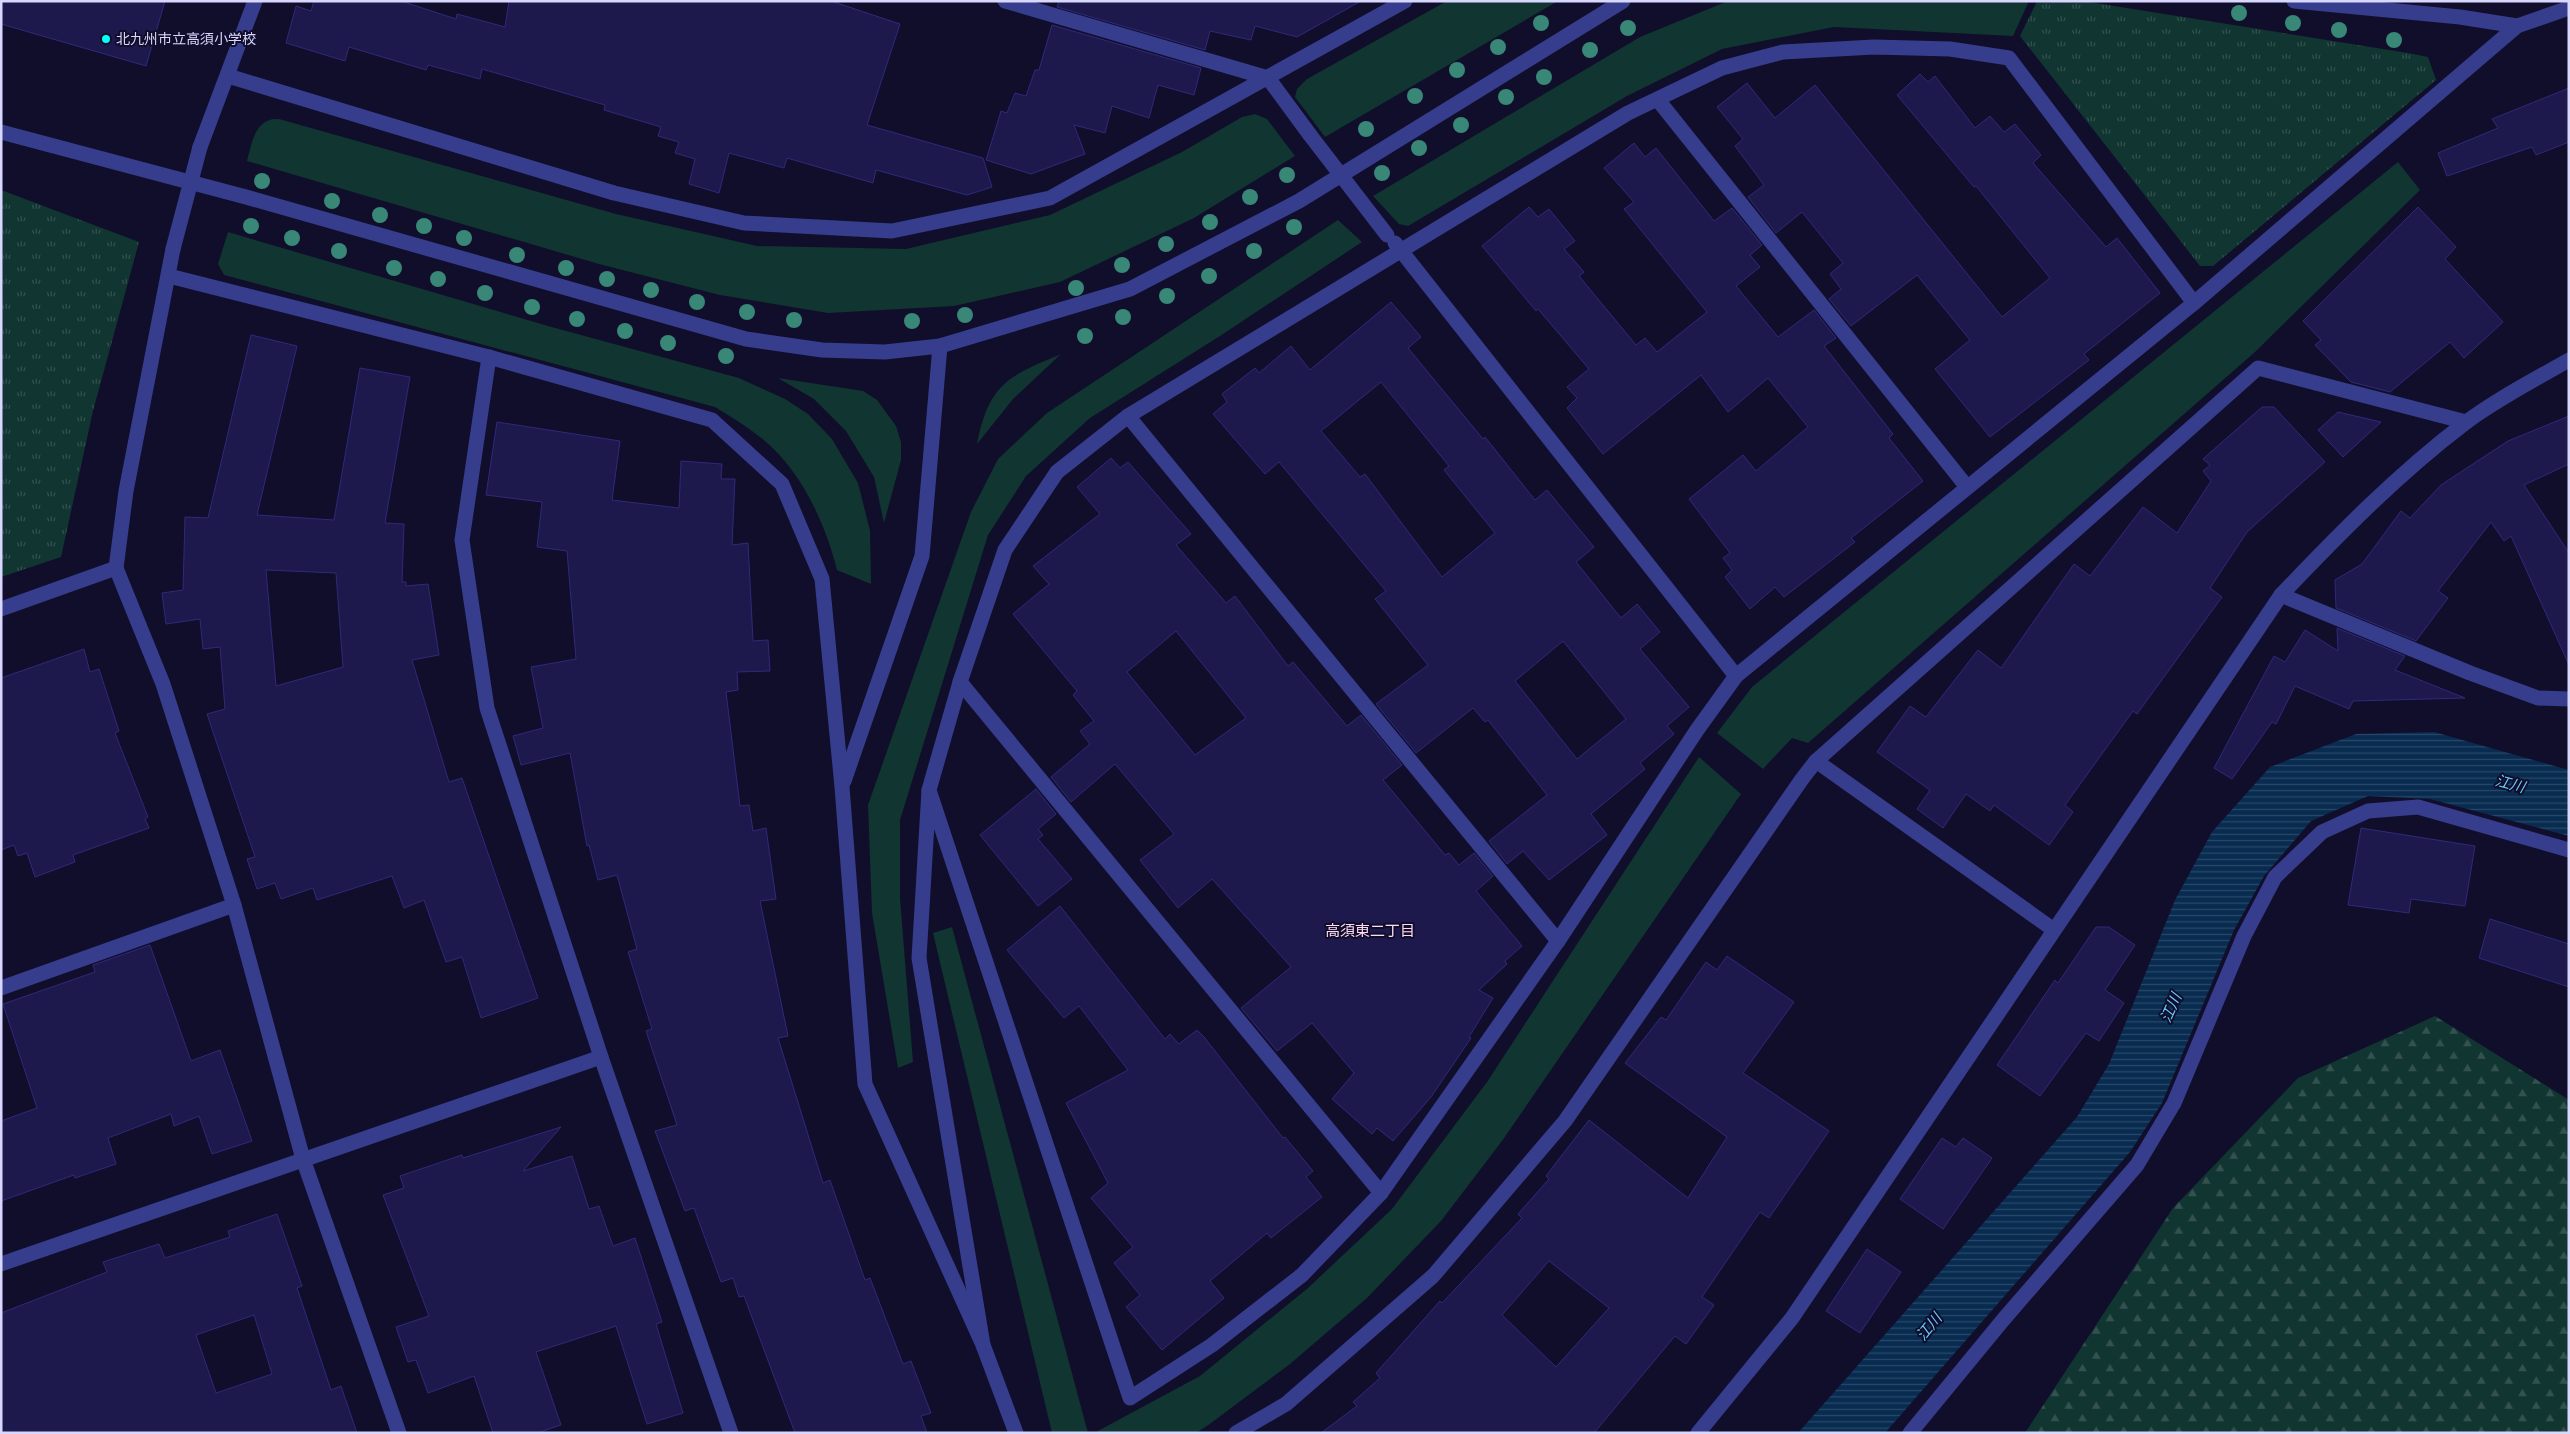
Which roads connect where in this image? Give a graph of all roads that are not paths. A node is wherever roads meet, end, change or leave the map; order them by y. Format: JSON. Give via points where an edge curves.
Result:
{"nodes":[{"id":1,"x":255,"y":1,"type":"edge"},
{"id":2,"x":1005,"y":1,"type":"edge"},
{"id":3,"x":1406,"y":1,"type":"edge"},
{"id":4,"x":1623,"y":1,"type":"edge"},
{"id":5,"x":2294,"y":1,"type":"edge"},
{"id":6,"x":2569,"y":8,"type":"edge"},
{"id":7,"x":2517,"y":26,"type":"junction"},
{"id":8,"x":228,"y":76,"type":"junction"},
{"id":9,"x":1268,"y":78,"type":"junction"},
{"id":10,"x":1658,"y":100,"type":"junction"},
{"id":11,"x":1,"y":132,"type":"edge"},
{"id":12,"x":1401,"y":248,"type":"junction"},
{"id":13,"x":169,"y":276,"type":"junction"},
{"id":14,"x":2194,"y":303,"type":"junction"},
{"id":15,"x":940,"y":346,"type":"junction"},
{"id":16,"x":489,"y":357,"type":"junction"},
{"id":17,"x":2569,"y":360,"type":"edge"},
{"id":18,"x":1128,"y":416,"type":"junction"},
{"id":19,"x":2466,"y":422,"type":"junction"},
{"id":20,"x":1967,"y":487,"type":"junction"},
{"id":21,"x":116,"y":568,"type":"junction"},
{"id":22,"x":2281,"y":595,"type":"junction"},
{"id":23,"x":1,"y":609,"type":"edge"},
{"id":24,"x":1736,"y":676,"type":"junction"},
{"id":25,"x":960,"y":682,"type":"junction"},
{"id":26,"x":2569,"y":700,"type":"edge"},
{"id":27,"x":1816,"y":761,"type":"junction"},
{"id":28,"x":842,"y":787,"type":"junction"},
{"id":29,"x":928,"y":790,"type":"junction"},
{"id":30,"x":2569,"y":850,"type":"edge"},
{"id":31,"x":234,"y":905,"type":"junction"},
{"id":32,"x":2054,"y":930,"type":"junction"},
{"id":33,"x":1558,"y":941,"type":"junction"},
{"id":34,"x":1,"y":988,"type":"edge"},
{"id":35,"x":601,"y":1057,"type":"junction"},
{"id":36,"x":303,"y":1159,"type":"junction"},
{"id":37,"x":1381,"y":1193,"type":"junction"},
{"id":38,"x":1,"y":1264,"type":"edge"},
{"id":39,"x":983,"y":1345,"type":"junction"},
{"id":40,"x":399,"y":1433,"type":"edge"},
{"id":41,"x":732,"y":1433,"type":"edge"},
{"id":42,"x":1016,"y":1433,"type":"edge"},
{"id":43,"x":1236,"y":1433,"type":"edge"},
{"id":44,"x":1698,"y":1433,"type":"edge"},
{"id":45,"x":1910,"y":1433,"type":"edge"}],
"edges":[{"from":1,"to":8,"type":"street"},
{"from":2,"to":9,"type":"street"},
{"from":3,"to":9,"type":"street"},
{"from":4,"to":15,"type":"street","via":[[1299,201],[1130,290]]},
{"from":5,"to":7,"type":"street","via":[[2460,17]]},
{"from":6,"to":7,"type":"street"},
{"from":7,"to":14,"type":"street"},
{"from":8,"to":9,"type":"street","via":[[614,193],[744,223],[892,231],[1050,198]]},
{"from":8,"to":13,"type":"street","bridge":true,"via":[[200,147]]},
{"from":9,"to":12,"type":"street","bridge":true,"via":[[1387,235]]},
{"from":10,"to":12,"type":"street","via":[[1628,112]]},
{"from":10,"to":14,"type":"street","via":[[1722,68],[1782,52],[1950,49],[2009,58]]},
{"from":10,"to":20,"type":"street"},
{"from":11,"to":15,"type":"street","via":[[256,200],[746,339],[831,350],[885,352]]},
{"from":12,"to":18,"type":"street"},
{"from":12,"to":24,"type":"street"},
{"from":13,"to":16,"type":"street"},
{"from":13,"to":21,"type":"street","via":[[126,491]]},
{"from":14,"to":20,"type":"street"},
{"from":15,"to":28,"type":"street","via":[[922,556]]},
{"from":16,"to":28,"type":"street","via":[[712,420],[782,484],[822,579]]},
{"from":16,"to":35,"type":"street","via":[[462,540],[486,708]]},
{"from":17,"to":19,"type":"street"},
{"from":18,"to":25,"type":"street","via":[[1057,472],[1005,550]]},
{"from":18,"to":33,"type":"street"},
{"from":19,"to":22,"type":"street","via":[[2415,463]]},
{"from":19,"to":27,"type":"street","via":[[2258,368]]},
{"from":20,"to":24,"type":"street"},
{"from":21,"to":23,"type":"street"},
{"from":21,"to":31,"type":"street","via":[[163,684]]},
{"from":22,"to":26,"type":"street","via":[[2538,698]]},
{"from":22,"to":32,"type":"street"},
{"from":24,"to":33,"type":"street"},
{"from":25,"to":29,"type":"street"},
{"from":25,"to":37,"type":"street"},
{"from":27,"to":32,"type":"street"},
{"from":27,"to":43,"type":"street","via":[[1565,1121],[1434,1276],[1286,1404]]},
{"from":28,"to":39,"type":"street","via":[[865,1084]]},
{"from":29,"to":37,"type":"street","via":[[1130,1398],[1212,1345],[1302,1275]]},
{"from":29,"to":39,"type":"street","via":[[919,958]]},
{"from":30,"to":45,"type":"street","via":[[2418,807],[2368,811],[2322,832],[2275,877],[2244,936],[2174,1103],[2137,1165]]},
{"from":31,"to":34,"type":"street"},
{"from":31,"to":36,"type":"street"},
{"from":32,"to":44,"type":"street","via":[[1792,1318]]},
{"from":33,"to":37,"type":"street"},
{"from":35,"to":36,"type":"street"},
{"from":35,"to":41,"type":"street"},
{"from":36,"to":38,"type":"street"},
{"from":36,"to":40,"type":"street"},
{"from":39,"to":42,"type":"street"}]}
